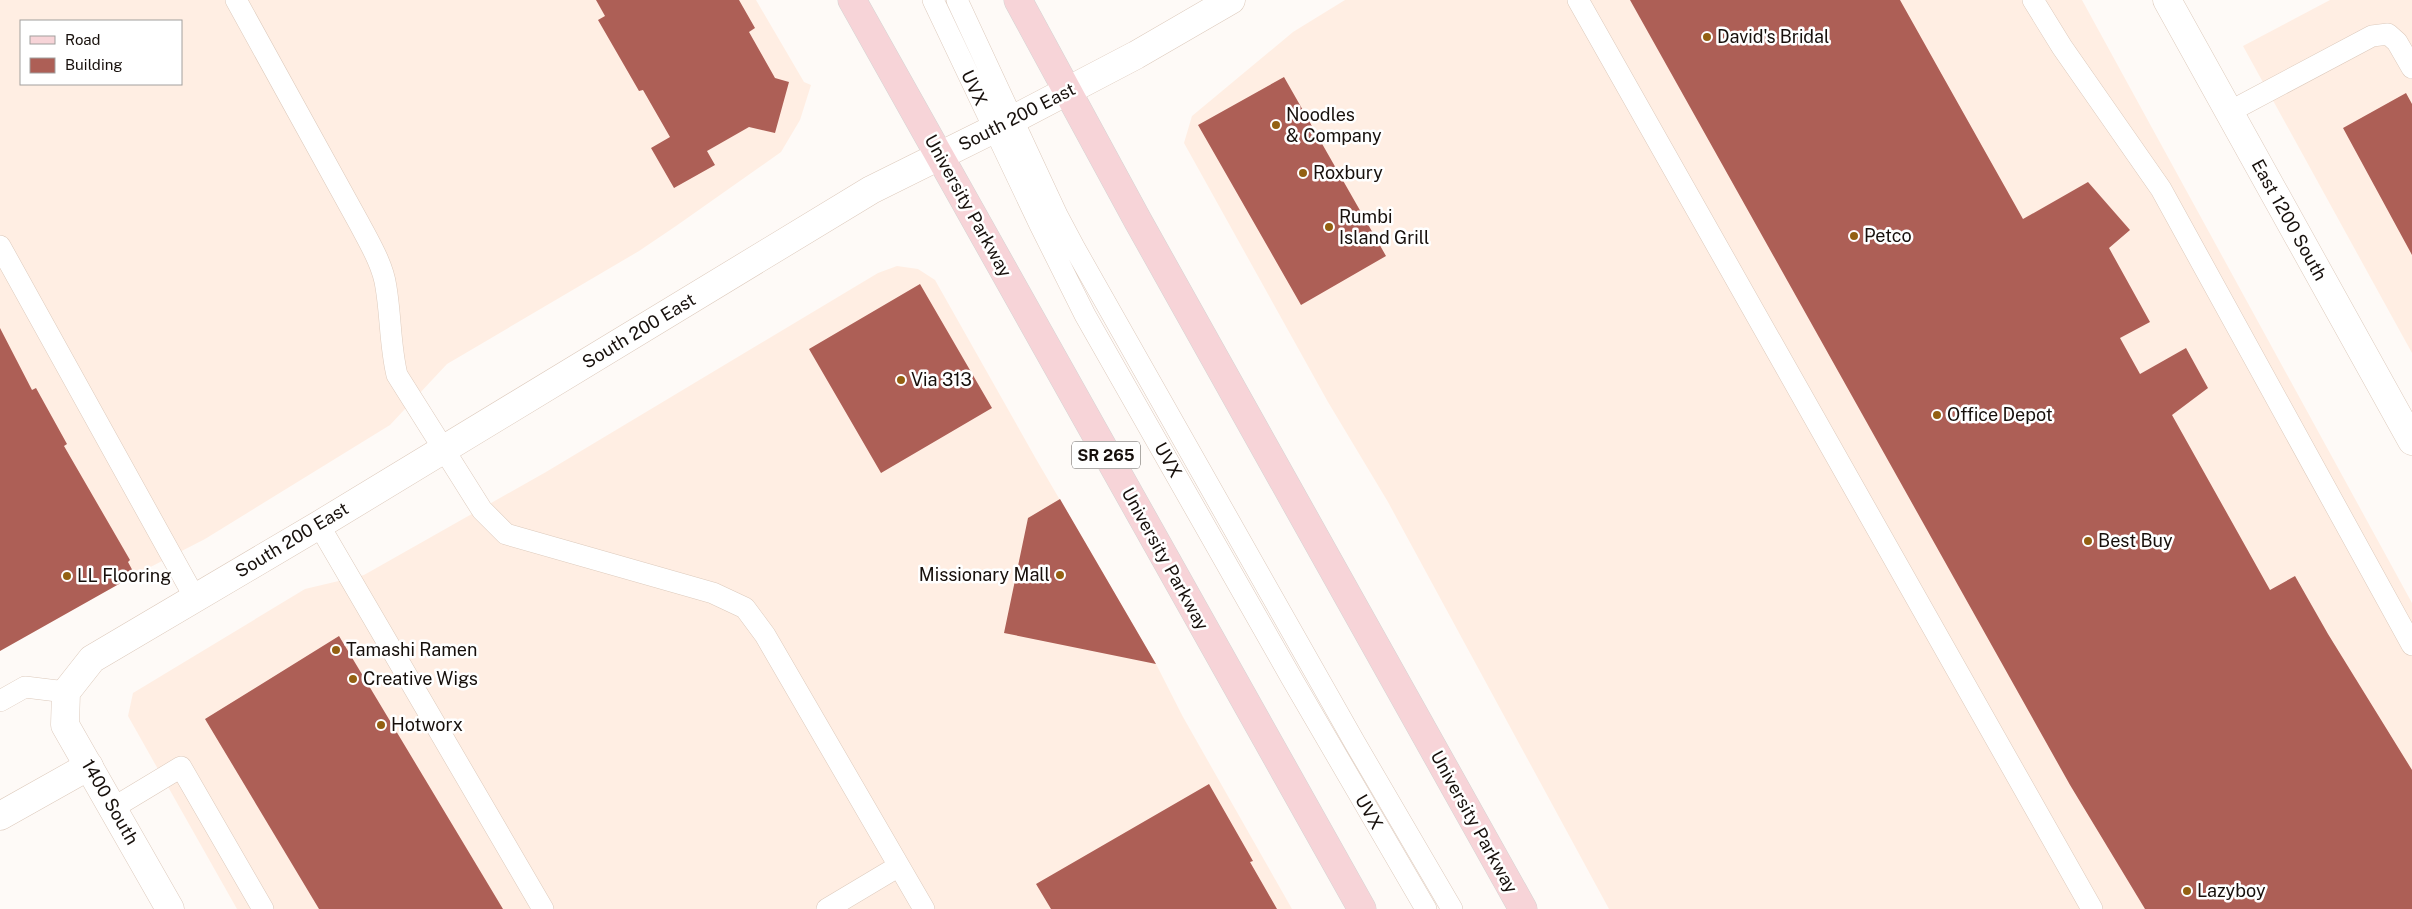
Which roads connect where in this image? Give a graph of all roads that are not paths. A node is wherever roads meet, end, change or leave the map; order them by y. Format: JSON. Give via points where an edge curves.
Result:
{"nodes":[{"id":1,"x":236,"y":0,"type":"edge"},
{"id":2,"x":852,"y":0,"type":"edge"},
{"id":3,"x":933,"y":0,"type":"edge"},
{"id":4,"x":957,"y":0,"type":"edge"},
{"id":5,"x":1018,"y":0,"type":"edge"},
{"id":6,"x":1231,"y":0,"type":"edge"},
{"id":7,"x":1578,"y":0,"type":"edge"},
{"id":8,"x":2033,"y":0,"type":"edge"},
{"id":9,"x":2167,"y":0,"type":"edge"},
{"id":10,"x":2412,"y":68,"type":"edge"},
{"id":11,"x":1067,"y":91,"type":"junction"},
{"id":12,"x":2229,"y":112,"type":"junction"},
{"id":13,"x":1003,"y":125,"type":"junction"},
{"id":14,"x":941,"y":155,"type":"junction"},
{"id":15,"x":0,"y":246,"type":"edge"},
{"id":16,"x":2412,"y":441,"type":"edge"},
{"id":17,"x":443,"y":448,"type":"junction"},
{"id":18,"x":319,"y":525,"type":"junction"},
{"id":19,"x":195,"y":598,"type":"junction"},
{"id":20,"x":2412,"y":645,"type":"edge"},
{"id":21,"x":66,"y":692,"type":"junction"},
{"id":22,"x":0,"y":701,"type":"edge"},
{"id":23,"x":89,"y":766,"type":"junction"},
{"id":24,"x":113,"y":808,"type":"junction"},
{"id":25,"x":0,"y":816,"type":"edge"},
{"id":26,"x":898,"y":866,"type":"junction"},
{"id":27,"x":170,"y":909,"type":"edge"},
{"id":28,"x":263,"y":909,"type":"edge"},
{"id":29,"x":544,"y":909,"type":"edge"},
{"id":30,"x":827,"y":909,"type":"edge"},
{"id":31,"x":924,"y":909,"type":"edge"},
{"id":32,"x":1362,"y":909,"type":"edge"},
{"id":33,"x":1426,"y":909,"type":"edge"},
{"id":34,"x":1452,"y":909,"type":"edge"},
{"id":35,"x":1523,"y":909,"type":"edge"},
{"id":36,"x":2092,"y":909,"type":"edge"}],
"edges":[{"from":1,"to":17,"type":"lane","via":[[359,222],[386,285],[391,352],[397,375]]},
{"from":2,"to":14,"type":"main road","name":"University Parkway","number":"SR 265"},
{"from":3,"to":13,"type":"lane","name":"UVX"},
{"from":4,"to":13,"type":"lane"},
{"from":5,"to":11,"type":"main road","name":"University Parkway"},
{"from":6,"to":11,"type":"street","name":"South 200 East"},
{"from":7,"to":36,"type":"lane"},
{"from":8,"to":20,"type":"lane","via":[[2161,189]]},
{"from":9,"to":12,"type":"street","name":"East 1200 South"},
{"from":10,"to":12,"type":"lane","via":[[2397,42],[2388,34],[2372,36]]},
{"from":11,"to":13,"type":"street","name":"South 200 East"},
{"from":11,"to":35,"type":"main road","name":"University Parkway"},
{"from":12,"to":16,"type":"street","name":"East 1200 South"},
{"from":13,"to":14,"type":"street","name":"South 200 East"},
{"from":13,"to":33,"type":"lane","name":"UVX","via":[[1086,314],[1287,671]]},
{"from":13,"to":34,"type":"lane"},
{"from":14,"to":17,"type":"street","name":"South 200 East","via":[[863,195]]},
{"from":14,"to":32,"type":"main road","name":"University Parkway","number":"SR 265"},
{"from":15,"to":19,"type":"lane"},
{"from":17,"to":18,"type":"street","name":"South 200 East"},
{"from":17,"to":26,"type":"lane","via":[[482,510],[506,534],[713,593],[744,608],[764,635]]},
{"from":18,"to":19,"type":"street","name":"South 200 East"},
{"from":18,"to":29,"type":"lane"},
{"from":19,"to":21,"type":"street","name":"South 200 East","via":[[92,659]]},
{"from":21,"to":22,"type":"lane","via":[[25,688]]},
{"from":21,"to":23,"type":"street","name":"1400 South","via":[[65,725]]},
{"from":23,"to":24,"type":"street","name":"1400 South"},
{"from":23,"to":25,"type":"street"},
{"from":24,"to":27,"type":"street","name":"1400 South"},
{"from":24,"to":28,"type":"lane","via":[[181,767]]},
{"from":26,"to":30,"type":"lane"},
{"from":26,"to":31,"type":"lane"}]}
